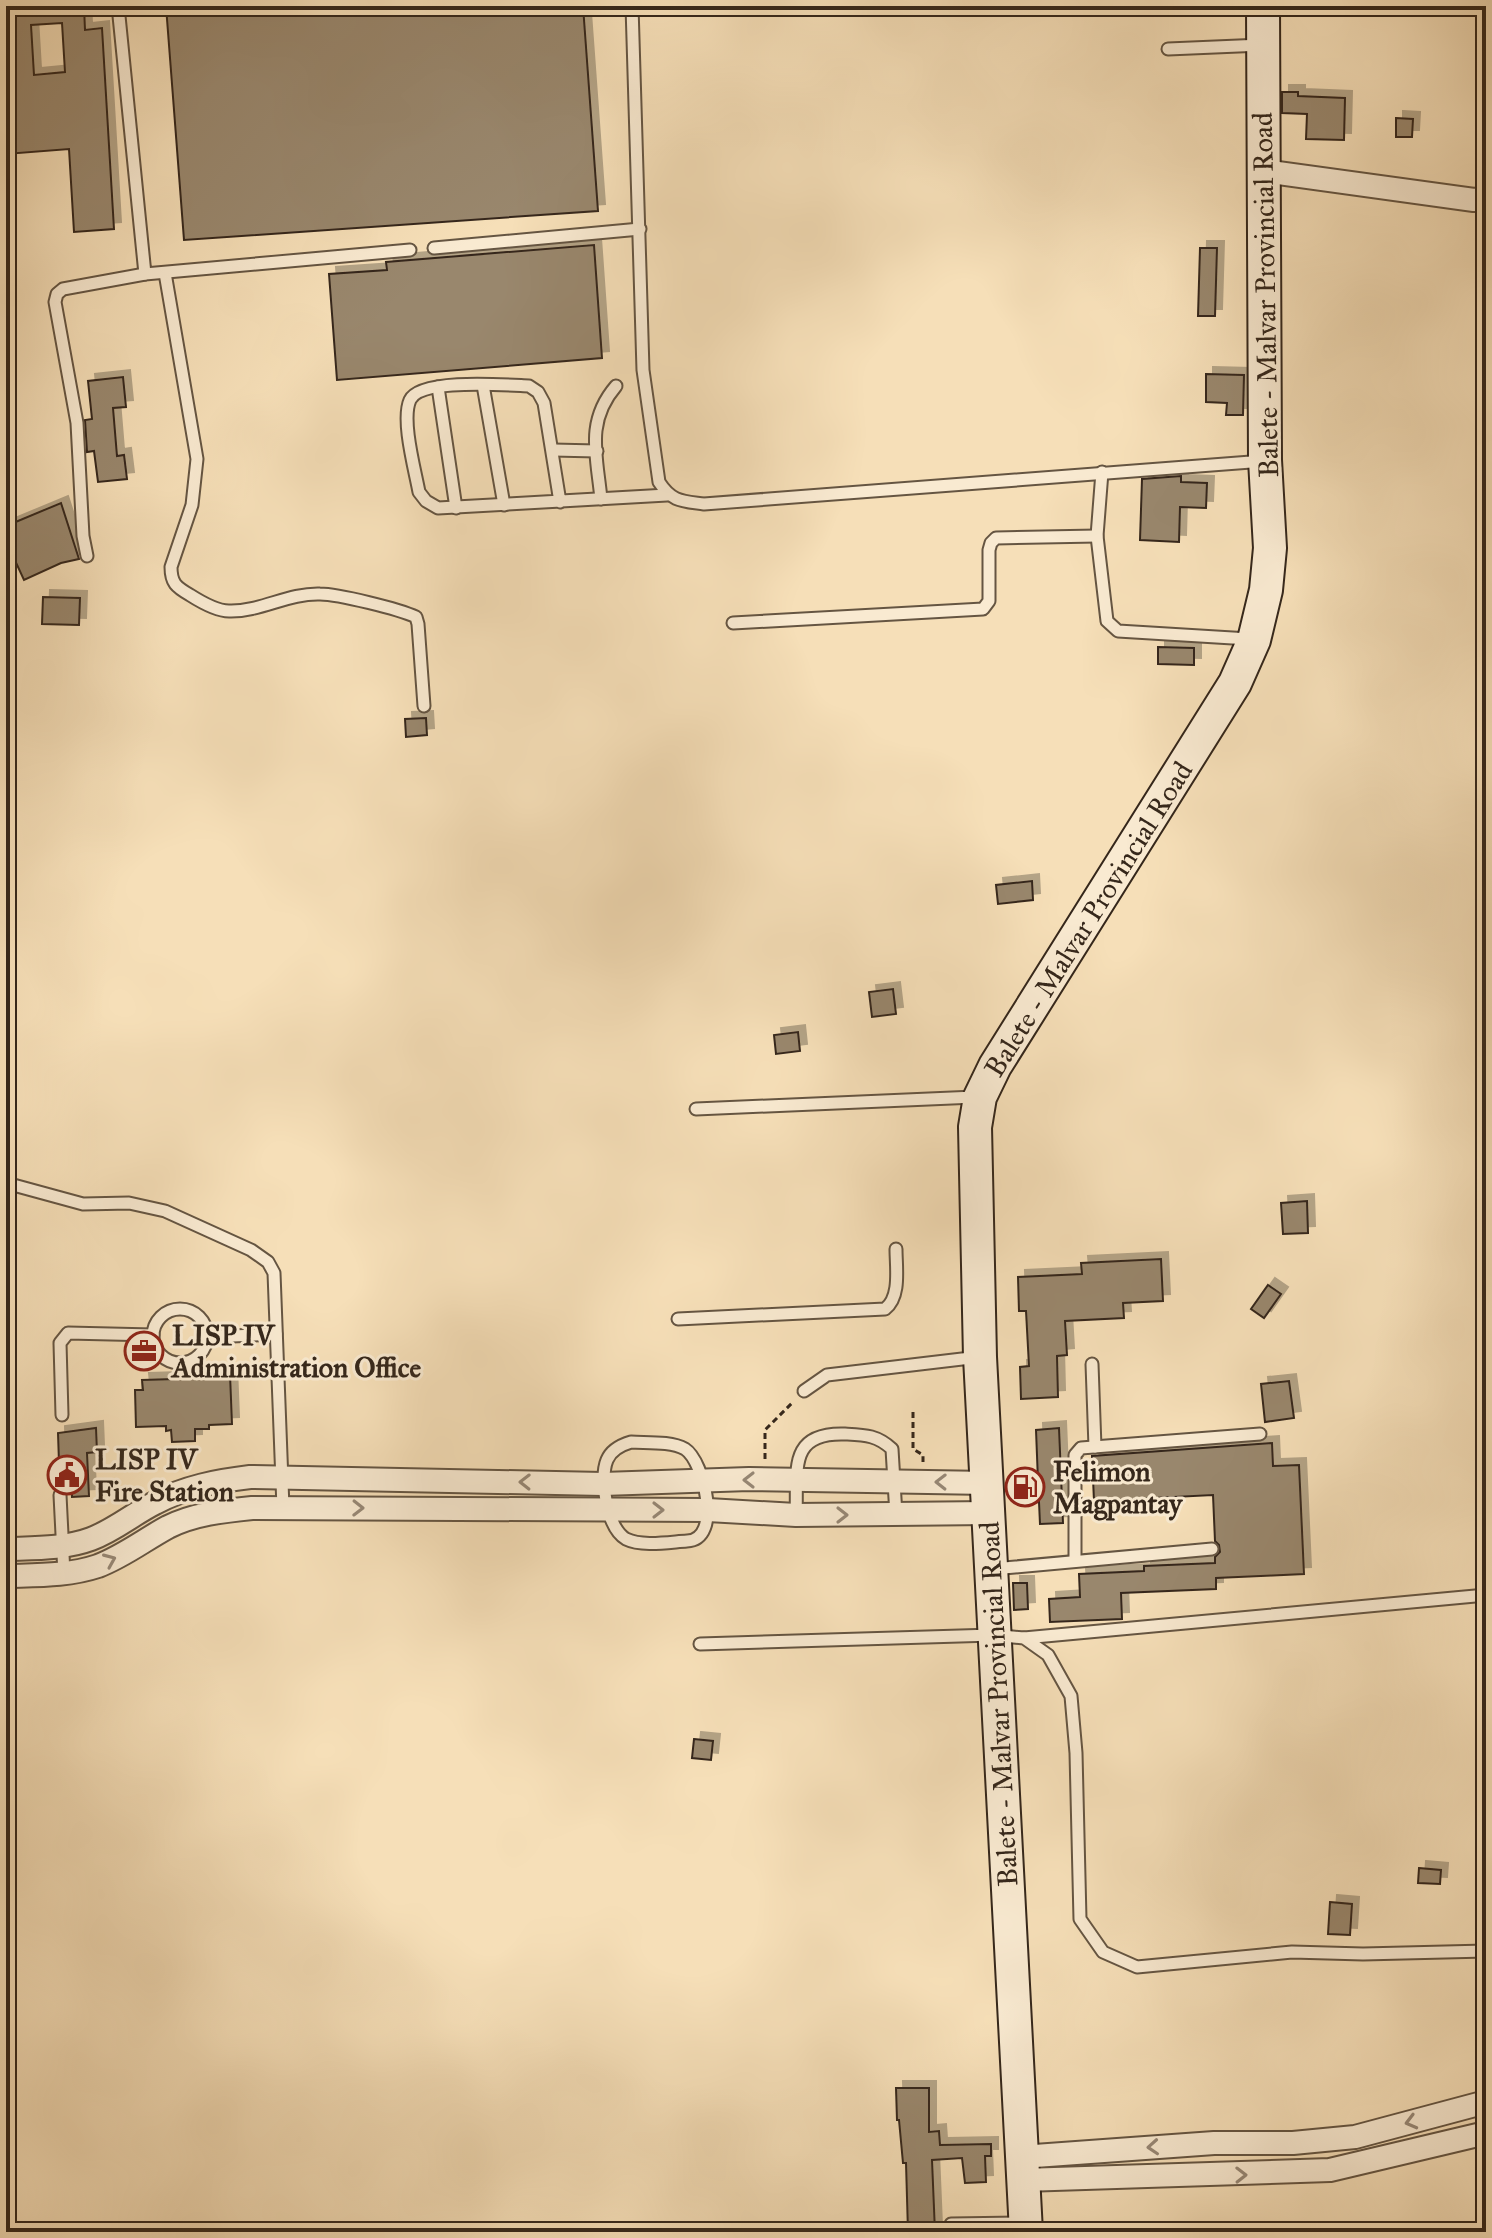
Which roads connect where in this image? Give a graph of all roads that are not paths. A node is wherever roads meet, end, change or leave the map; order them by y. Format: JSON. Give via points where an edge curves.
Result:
{"nodes":[{"id":1,"x":118,"y":6,"type":"edge"},
{"id":2,"x":632,"y":6,"type":"edge"},
{"id":3,"x":1263,"y":6,"type":"edge"},
{"id":4,"x":1263,"y":45,"type":"junction"},
{"id":5,"x":1168,"y":49,"type":"dead end"},
{"id":6,"x":1263,"y":171,"type":"junction"},
{"id":7,"x":1486,"y":199,"type":"edge"},
{"id":8,"x":640,"y":229,"type":"junction"},
{"id":9,"x":434,"y":248,"type":"dead end"},
{"id":10,"x":410,"y":250,"type":"dead end"},
{"id":11,"x":165,"y":273,"type":"junction"},
{"id":12,"x":145,"y":274,"type":"junction"},
{"id":13,"x":483,"y":385,"type":"junction"},
{"id":14,"x":616,"y":386,"type":"dead end"},
{"id":15,"x":438,"y":387,"type":"junction"},
{"id":16,"x":553,"y":450,"type":"junction"},
{"id":17,"x":597,"y":451,"type":"junction"},
{"id":18,"x":1265,"y":460,"type":"junction"},
{"id":19,"x":1102,"y":472,"type":"junction"},
{"id":20,"x":667,"y":495,"type":"junction"},
{"id":21,"x":601,"y":499,"type":"junction"},
{"id":22,"x":560,"y":502,"type":"junction"},
{"id":23,"x":504,"y":505,"type":"junction"},
{"id":24,"x":456,"y":508,"type":"junction"},
{"id":25,"x":1097,"y":536,"type":"junction"},
{"id":26,"x":87,"y":556,"type":"dead end"},
{"id":27,"x":733,"y":623,"type":"dead end"},
{"id":28,"x":1254,"y":640,"type":"junction"},
{"id":29,"x":424,"y":706,"type":"dead end"},
{"id":30,"x":980,"y":1097,"type":"junction"},
{"id":31,"x":696,"y":1109,"type":"dead end"},
{"id":32,"x":6,"y":1183,"type":"edge"},
{"id":33,"x":896,"y":1249,"type":"dead end"},
{"id":34,"x":678,"y":1319,"type":"dead end"},
{"id":35,"x":276,"y":1334,"type":"junction"},
{"id":36,"x":153,"y":1335,"type":"junction"},
{"id":37,"x":208,"y":1337,"type":"junction"},
{"id":38,"x":980,"y":1357,"type":"junction"},
{"id":39,"x":1092,"y":1364,"type":"dead end"},
{"id":40,"x":804,"y":1391,"type":"road end"},
{"id":41,"x":62,"y":1415,"type":"dead end"},
{"id":42,"x":1260,"y":1434,"type":"dead end"},
{"id":43,"x":1095,"y":1447,"type":"junction"},
{"id":44,"x":280,"y":1477,"type":"junction"},
{"id":45,"x":701,"y":1481,"type":"junction"},
{"id":46,"x":798,"y":1481,"type":"junction"},
{"id":47,"x":895,"y":1481,"type":"junction"},
{"id":48,"x":603,"y":1484,"type":"junction"},
{"id":49,"x":60,"y":1495,"type":"dead end"},
{"id":50,"x":988,"y":1498,"type":"junction"},
{"id":51,"x":283,"y":1508,"type":"junction"},
{"id":52,"x":708,"y":1510,"type":"junction"},
{"id":53,"x":609,"y":1511,"type":"junction"},
{"id":54,"x":796,"y":1515,"type":"junction"},
{"id":55,"x":896,"y":1515,"type":"junction"},
{"id":56,"x":61,"y":1547,"type":"junction"},
{"id":57,"x":6,"y":1549,"type":"edge"},
{"id":58,"x":1212,"y":1549,"type":"dead end"},
{"id":59,"x":1075,"y":1561,"type":"junction"},
{"id":60,"x":992,"y":1569,"type":"junction"},
{"id":61,"x":64,"y":1575,"type":"junction"},
{"id":62,"x":6,"y":1576,"type":"edge"},
{"id":63,"x":1486,"y":1595,"type":"edge"},
{"id":64,"x":1008,"y":1637,"type":"junction"},
{"id":65,"x":700,"y":1644,"type":"dead end"},
{"id":66,"x":1486,"y":1951,"type":"edge"},
{"id":67,"x":1486,"y":2102,"type":"edge"},
{"id":68,"x":1486,"y":2133,"type":"edge"},
{"id":69,"x":1328,"y":2140,"type":"junction"},
{"id":70,"x":1022,"y":2168,"type":"junction"},
{"id":71,"x":1330,"y":2170,"type":"junction"},
{"id":72,"x":951,"y":2224,"type":"dead end"},
{"id":73,"x":1025,"y":2227,"type":"edge"}],
"edges":[{"from":1,"to":12,"type":"lane"},
{"from":2,"to":8,"type":"lane"},
{"from":3,"to":4,"type":"main road","name":"Balete - Malvar Provincial Road"},
{"from":4,"to":5,"type":"lane"},
{"from":4,"to":6,"type":"main road","name":"Balete - Malvar Provincial Road"},
{"from":6,"to":7,"type":"street"},
{"from":6,"to":18,"type":"main road","name":"Balete - Malvar Provincial Road"},
{"from":8,"to":9,"type":"lane"},
{"from":8,"to":20,"type":"lane","via":[[643,370],[659,482]]},
{"from":10,"to":11,"type":"lane"},
{"from":11,"to":12,"type":"lane"},
{"from":11,"to":29,"type":"lane","via":[[197,459],[192,505],[171,567],[175,587],[226,612],[322,594],[416,617]]},
{"from":12,"to":26,"type":"lane","via":[[63,289],[55,302],[75,408]]},
{"from":13,"to":15,"type":"lane"},
{"from":13,"to":16,"type":"lane","via":[[529,386],[538,392]]},
{"from":13,"to":23,"type":"lane"},
{"from":14,"to":17,"type":"lane","via":[[597,415]]},
{"from":15,"to":24,"type":"lane"},
{"from":15,"to":24,"type":"lane","via":[[410,399],[409,432],[419,492],[438,508]]},
{"from":16,"to":17,"type":"lane"},
{"from":16,"to":22,"type":"lane"},
{"from":17,"to":21,"type":"lane"},
{"from":18,"to":19,"type":"lane"},
{"from":18,"to":28,"type":"main road","name":"Balete - Malvar Provincial Road","via":[[1270,548]]},
{"from":19,"to":20,"type":"lane","via":[[704,504]]},
{"from":19,"to":25,"type":"lane"},
{"from":20,"to":21,"type":"lane"},
{"from":21,"to":22,"type":"lane"},
{"from":22,"to":23,"type":"lane"},
{"from":23,"to":24,"type":"lane"},
{"from":25,"to":27,"type":"lane","via":[[996,538],[989,550],[989,601],[983,609]]},
{"from":25,"to":28,"type":"lane","via":[[1111,627]]},
{"from":28,"to":30,"type":"main road","name":"Balete - Malvar Provincial Road","via":[[1235,683]]},
{"from":30,"to":31,"type":"lane"},
{"from":30,"to":38,"type":"main road","name":"Balete - Malvar Provincial Road","via":[[975,1127]]},
{"from":32,"to":35,"type":"lane","via":[[83,1204],[147,1206],[251,1250],[274,1273]]},
{"from":33,"to":34,"type":"lane","via":[[895,1294],[885,1309]]},
{"from":35,"to":37,"type":"lane"},
{"from":35,"to":44,"type":"lane"},
{"from":36,"to":37,"type":"lane","via":[[162,1316],[182,1309],[200,1318]]},
{"from":36,"to":37,"type":"lane","via":[[160,1355],[179,1364],[199,1356]]},
{"from":36,"to":41,"type":"lane","via":[[68,1333],[60,1343]]},
{"from":38,"to":40,"type":"lane","via":[[827,1375]]},
{"from":38,"to":50,"type":"main road","name":"Balete - Malvar Provincial Road"},
{"from":39,"to":43,"type":"lane"},
{"from":42,"to":43,"type":"lane"},
{"from":43,"to":59,"type":"lane","via":[[1081,1448],[1075,1455]]},
{"from":48,"to":44,"type":"street","one_way":true},
{"from":44,"to":51,"type":"lane"},
{"from":44,"to":56,"type":"street","via":[[209,1482],[156,1502],[112,1531]]},
{"from":46,"to":45,"type":"street","one_way":true},
{"from":45,"to":48,"type":"street"},
{"from":45,"to":48,"type":"lane","via":[[698,1463],[683,1448],[631,1442],[607,1460]]},
{"from":45,"to":52,"type":"lane"},
{"from":46,"to":47,"type":"street"},
{"from":46,"to":47,"type":"lane","via":[[800,1452],[824,1433],[872,1435],[884,1441],[892,1449]]},
{"from":46,"to":54,"type":"lane"},
{"from":50,"to":47,"type":"street","one_way":true},
{"from":47,"to":55,"type":"lane"},
{"from":48,"to":53,"type":"lane"},
{"from":49,"to":56,"type":"lane"},
{"from":50,"to":55,"type":"street"},
{"from":50,"to":60,"type":"main road","name":"Balete - Malvar Provincial Road"},
{"from":51,"to":53,"type":"street","one_way":true},
{"from":61,"to":51,"type":"street","one_way":true,"via":[[120,1556],[170,1526],[212,1512]]},
{"from":53,"to":52,"type":"street","one_way":true},
{"from":52,"to":53,"type":"lane","via":[[707,1526],[693,1541],[634,1542],[623,1538]]},
{"from":52,"to":54,"type":"street"},
{"from":54,"to":55,"type":"street","one_way":true},
{"from":56,"to":57,"type":"street"},
{"from":56,"to":61,"type":"lane"},
{"from":58,"to":59,"type":"lane"},
{"from":59,"to":60,"type":"lane"},
{"from":60,"to":64,"type":"main road","name":"Balete - Malvar Provincial Road"},
{"from":61,"to":62,"type":"street"},
{"from":63,"to":64,"type":"lane"},
{"from":64,"to":65,"type":"lane"},
{"from":64,"to":66,"type":"lane","via":[[1048,1655],[1071,1696],[1080,1919],[1103,1952],[1137,1967],[1292,1952]]},
{"from":64,"to":70,"type":"main road","name":"Balete - Malvar Provincial Road"},
{"from":67,"to":69,"type":"street","one_way":true},
{"from":68,"to":71,"type":"street"},
{"from":69,"to":70,"type":"street","one_way":true,"via":[[1214,2143]]},
{"from":69,"to":71,"type":"street"},
{"from":70,"to":71,"type":"street","one_way":true},
{"from":70,"to":73,"type":"main road","name":"Balete - Malvar Provincial Road"},
{"from":72,"to":73,"type":"lane"}]}
